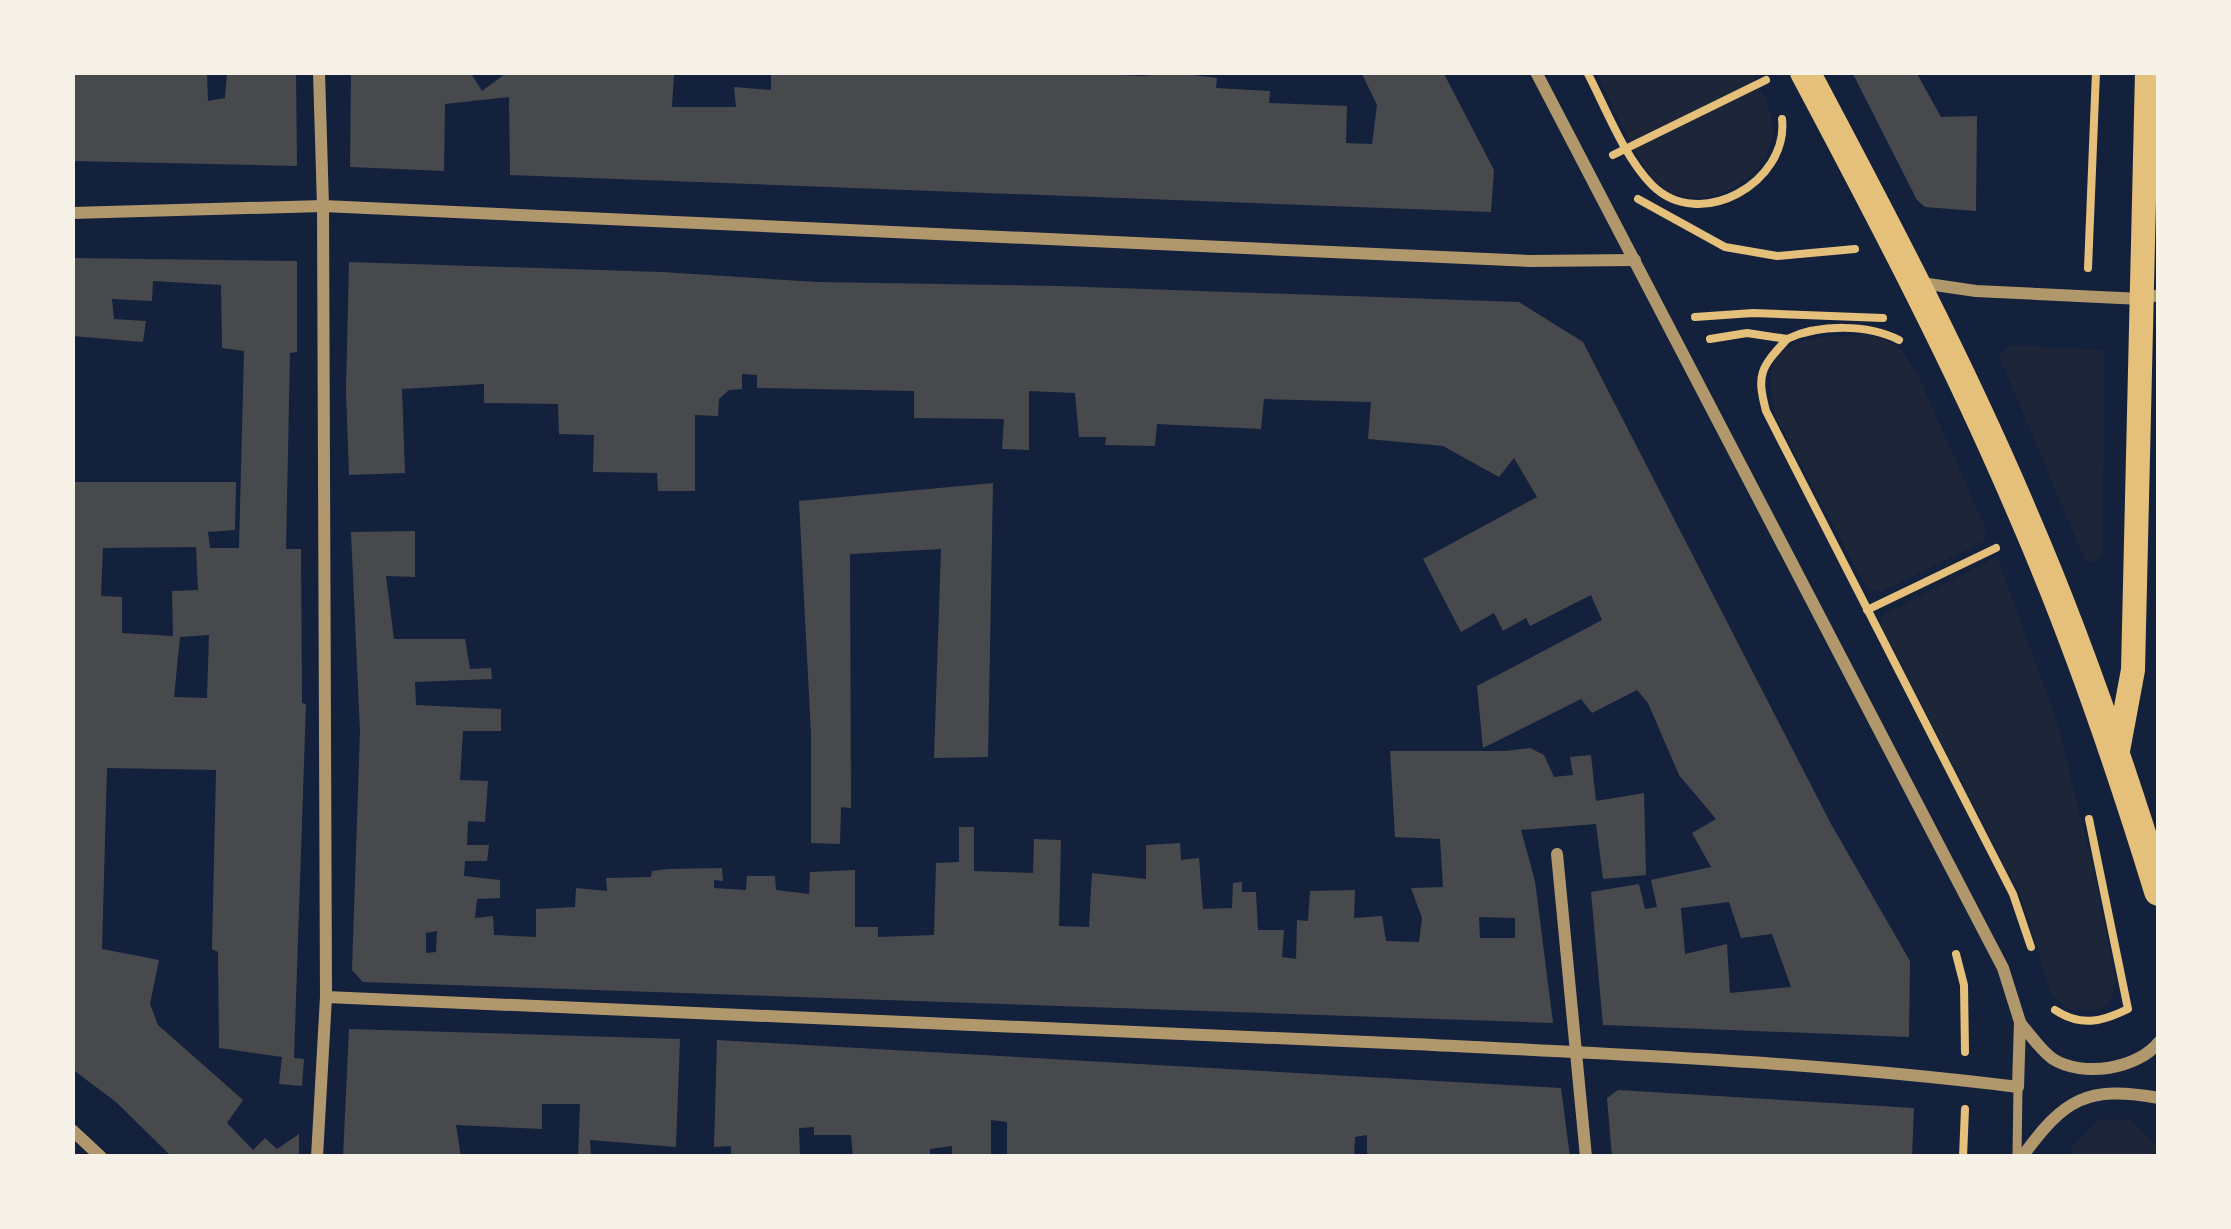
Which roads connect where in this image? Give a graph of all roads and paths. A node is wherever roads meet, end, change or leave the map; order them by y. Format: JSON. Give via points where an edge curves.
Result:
{"nodes":[{"id":1,"x":319,"y":72,"type":"edge"},
{"id":2,"x":1536,"y":72,"type":"edge"},
{"id":3,"x":1587,"y":72,"type":"edge"},
{"id":4,"x":2096,"y":72,"type":"edge"},
{"id":5,"x":2147,"y":72,"type":"edge"},
{"id":6,"x":1784,"y":75,"type":"edge"},
{"id":7,"x":1628,"y":151,"type":"junction"},
{"id":8,"x":1600,"y":159,"type":"dead end"},
{"id":9,"x":1603,"y":199,"type":"junction"},
{"id":10,"x":323,"y":206,"type":"junction"},
{"id":11,"x":72,"y":213,"type":"edge"},
{"id":12,"x":1891,"y":238,"type":"junction"},
{"id":13,"x":1635,"y":260,"type":"junction"},
{"id":14,"x":1912,"y":281,"type":"junction"},
{"id":15,"x":2086,"y":296,"type":"junction"},
{"id":16,"x":2150,"y":297,"type":"edge"},
{"id":17,"x":1658,"y":310,"type":"junction"},
{"id":18,"x":1883,"y":317,"type":"dead end"},
{"id":19,"x":1787,"y":339,"type":"junction"},
{"id":20,"x":1691,"y":342,"type":"dead end"},
{"id":21,"x":1902,"y":342,"type":"dead end"},
{"id":22,"x":2007,"y":567,"type":"dead end"},
{"id":23,"x":1868,"y":610,"type":"junction"},
{"id":24,"x":2117,"y":756,"type":"junction"},
{"id":25,"x":2084,"y":799,"type":"dead end"},
{"id":26,"x":1557,"y":854,"type":"dead end"},
{"id":27,"x":2159,"y":892,"type":"edge"},
{"id":28,"x":2036,"y":962,"type":"dead end"},
{"id":29,"x":326,"y":998,"type":"junction"},
{"id":30,"x":2043,"y":999,"type":"dead end"},
{"id":31,"x":2020,"y":1022,"type":"junction"},
{"id":32,"x":2159,"y":1042,"type":"edge"},
{"id":33,"x":1575,"y":1052,"type":"junction"},
{"id":34,"x":1966,"y":1081,"type":"junction"},
{"id":35,"x":2018,"y":1087,"type":"junction"},
{"id":36,"x":2159,"y":1098,"type":"edge"},
{"id":37,"x":72,"y":1130,"type":"edge"},
{"id":38,"x":101,"y":1157,"type":"edge"},
{"id":39,"x":317,"y":1157,"type":"edge"},
{"id":40,"x":1586,"y":1157,"type":"edge"},
{"id":41,"x":1963,"y":1157,"type":"edge"},
{"id":42,"x":2019,"y":1157,"type":"edge"}],
"edges":[{"from":1,"to":10,"type":"street"},
{"from":2,"to":9,"type":"street"},
{"from":3,"to":7,"type":"path"},
{"from":4,"to":15,"type":"path"},
{"from":5,"to":16,"type":"main road"},
{"from":6,"to":7,"type":"path"},
{"from":6,"to":7,"type":"path","via":[[1781,144],[1767,171],[1735,197],[1715,203],[1668,196]]},
{"from":6,"to":12,"type":"main road"},
{"from":7,"to":8,"type":"path"},
{"from":9,"to":12,"type":"path","via":[[1626,191],[1724,247],[1777,256],[1866,249]]},
{"from":9,"to":13,"type":"street"},
{"from":10,"to":11,"type":"street"},
{"from":10,"to":13,"type":"street"},
{"from":10,"to":29,"type":"street"},
{"from":12,"to":14,"type":"main road"},
{"from":13,"to":17,"type":"street"},
{"from":14,"to":15,"type":"street"},
{"from":14,"to":24,"type":"main road","via":[[2024,517]]},
{"from":15,"to":16,"type":"street"},
{"from":16,"to":24,"type":"main road","via":[[2133,670]]},
{"from":17,"to":18,"type":"path","via":[[1687,317]]},
{"from":17,"to":31,"type":"street","via":[[1970,899]]},
{"from":19,"to":20,"type":"path","via":[[1747,333]]},
{"from":19,"to":21,"type":"path","via":[[1876,328]]},
{"from":19,"to":23,"type":"path","via":[[1762,368],[1766,411]]},
{"from":22,"to":23,"type":"path","via":[[1998,543]]},
{"from":23,"to":28,"type":"path","via":[[2013,894]]},
{"from":24,"to":27,"type":"main road"},
{"from":25,"to":30,"type":"path","via":[[2128,1009],[2080,1022]]},
{"from":26,"to":33,"type":"street"},
{"from":29,"to":33,"type":"street"},
{"from":29,"to":39,"type":"street"},
{"from":31,"to":32,"type":"street","via":[[2054,1060],[2082,1066],[2119,1068]]},
{"from":31,"to":35,"type":"street"},
{"from":33,"to":34,"type":"street"},
{"from":33,"to":40,"type":"street"},
{"from":34,"to":35,"type":"street"},
{"from":34,"to":41,"type":"path"},
{"from":35,"to":42,"type":"lane"},
{"from":36,"to":42,"type":"street","via":[[2087,1095],[2051,1116]]},
{"from":37,"to":38,"type":"street"}]}
